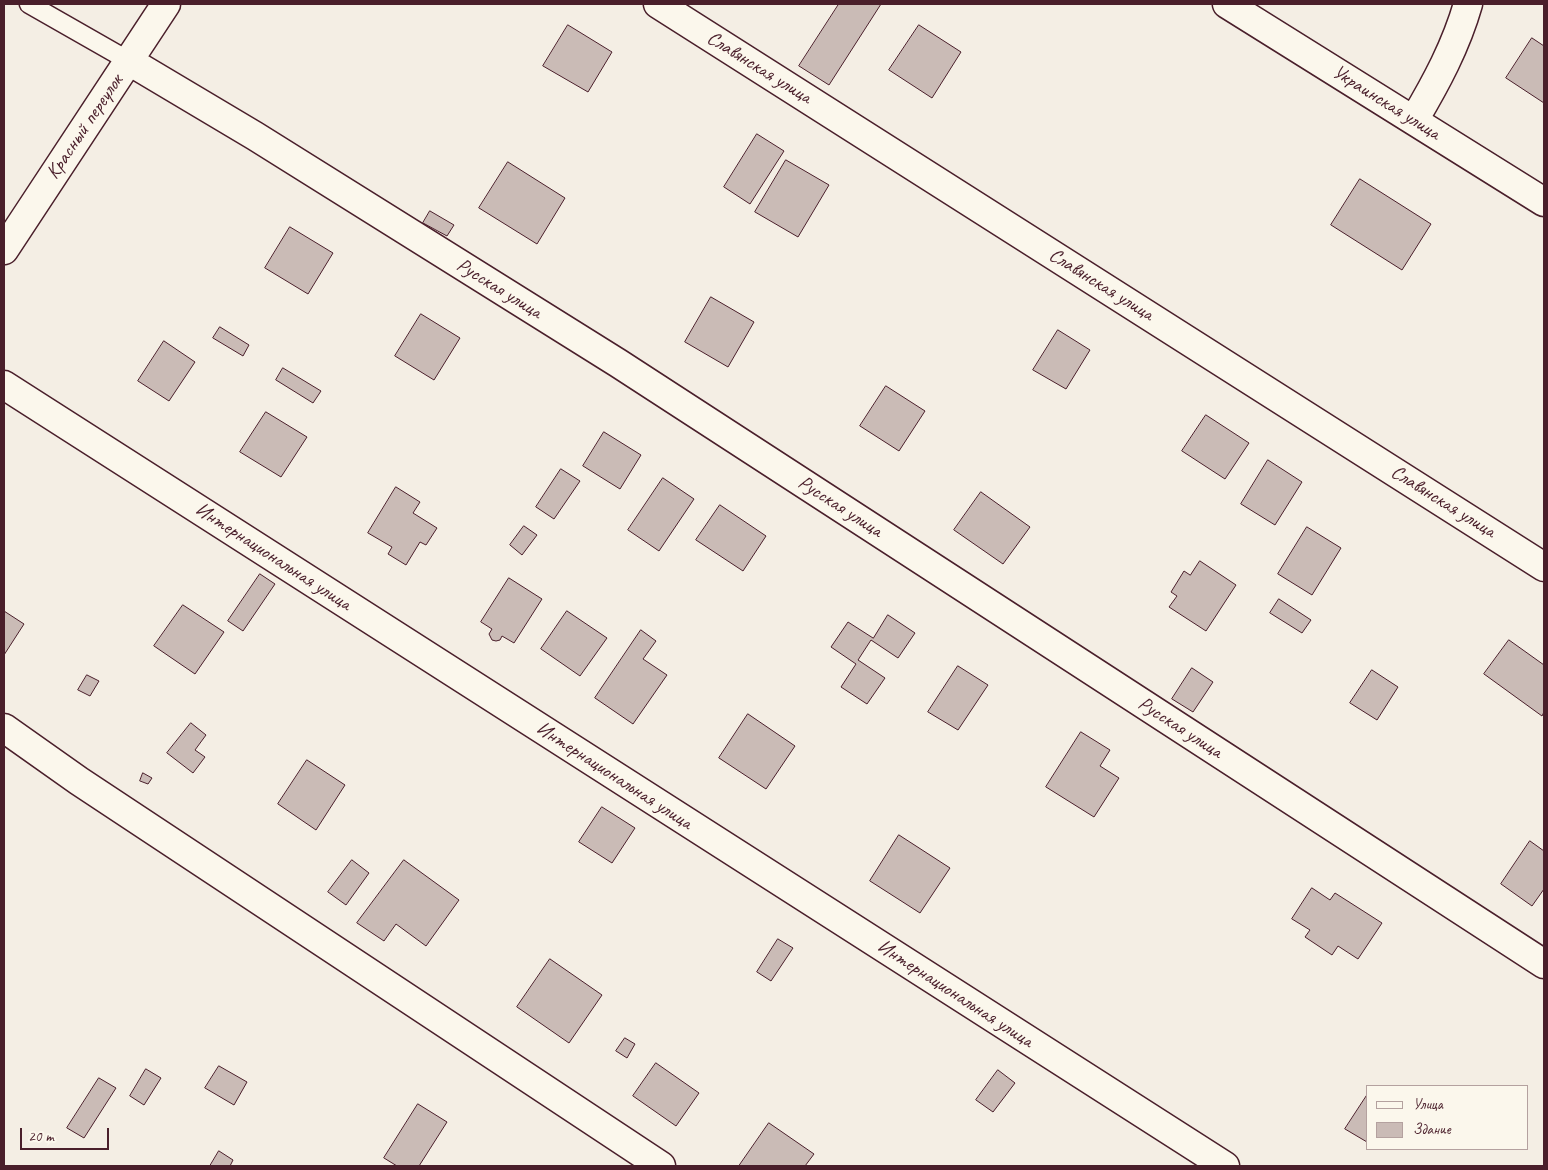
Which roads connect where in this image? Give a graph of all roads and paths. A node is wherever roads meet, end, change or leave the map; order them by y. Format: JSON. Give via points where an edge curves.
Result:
{"nodes":[{"id":1,"x":29,"y":4,"type":"edge"},
{"id":2,"x":166,"y":4,"type":"edge"},
{"id":3,"x":658,"y":4,"type":"edge"},
{"id":4,"x":1227,"y":4,"type":"edge"},
{"id":5,"x":1468,"y":4,"type":"edge"},
{"id":6,"x":129,"y":61,"type":"junction"},
{"id":7,"x":1414,"y":120,"type":"junction"},
{"id":8,"x":1544,"y":202,"type":"edge"},
{"id":9,"x":4,"y":250,"type":"edge"},
{"id":10,"x":4,"y":385,"type":"edge"},
{"id":11,"x":1544,"y":567,"type":"edge"},
{"id":12,"x":4,"y":728,"type":"edge"},
{"id":13,"x":1544,"y":964,"type":"edge"},
{"id":14,"x":661,"y":1166,"type":"edge"},
{"id":15,"x":1225,"y":1166,"type":"edge"}],
"edges":[{"from":1,"to":6,"type":"lane"},
{"from":2,"to":6,"type":"street","name":"Красный переулок"},
{"from":3,"to":11,"type":"street","name":"Славянская улица"},
{"from":4,"to":7,"type":"street","name":"Украинская улица"},
{"from":5,"to":7,"type":"street","via":[[1452,51]]},
{"from":6,"to":9,"type":"street","name":"Красный переулок"},
{"from":6,"to":13,"type":"street","name":"Русская улица","via":[[255,136],[609,358]]},
{"from":7,"to":8,"type":"street","name":"Украинская улица"},
{"from":10,"to":15,"type":"street","name":"Интернациональная улица"},
{"from":12,"to":14,"type":"street","via":[[87,787]]}]}
